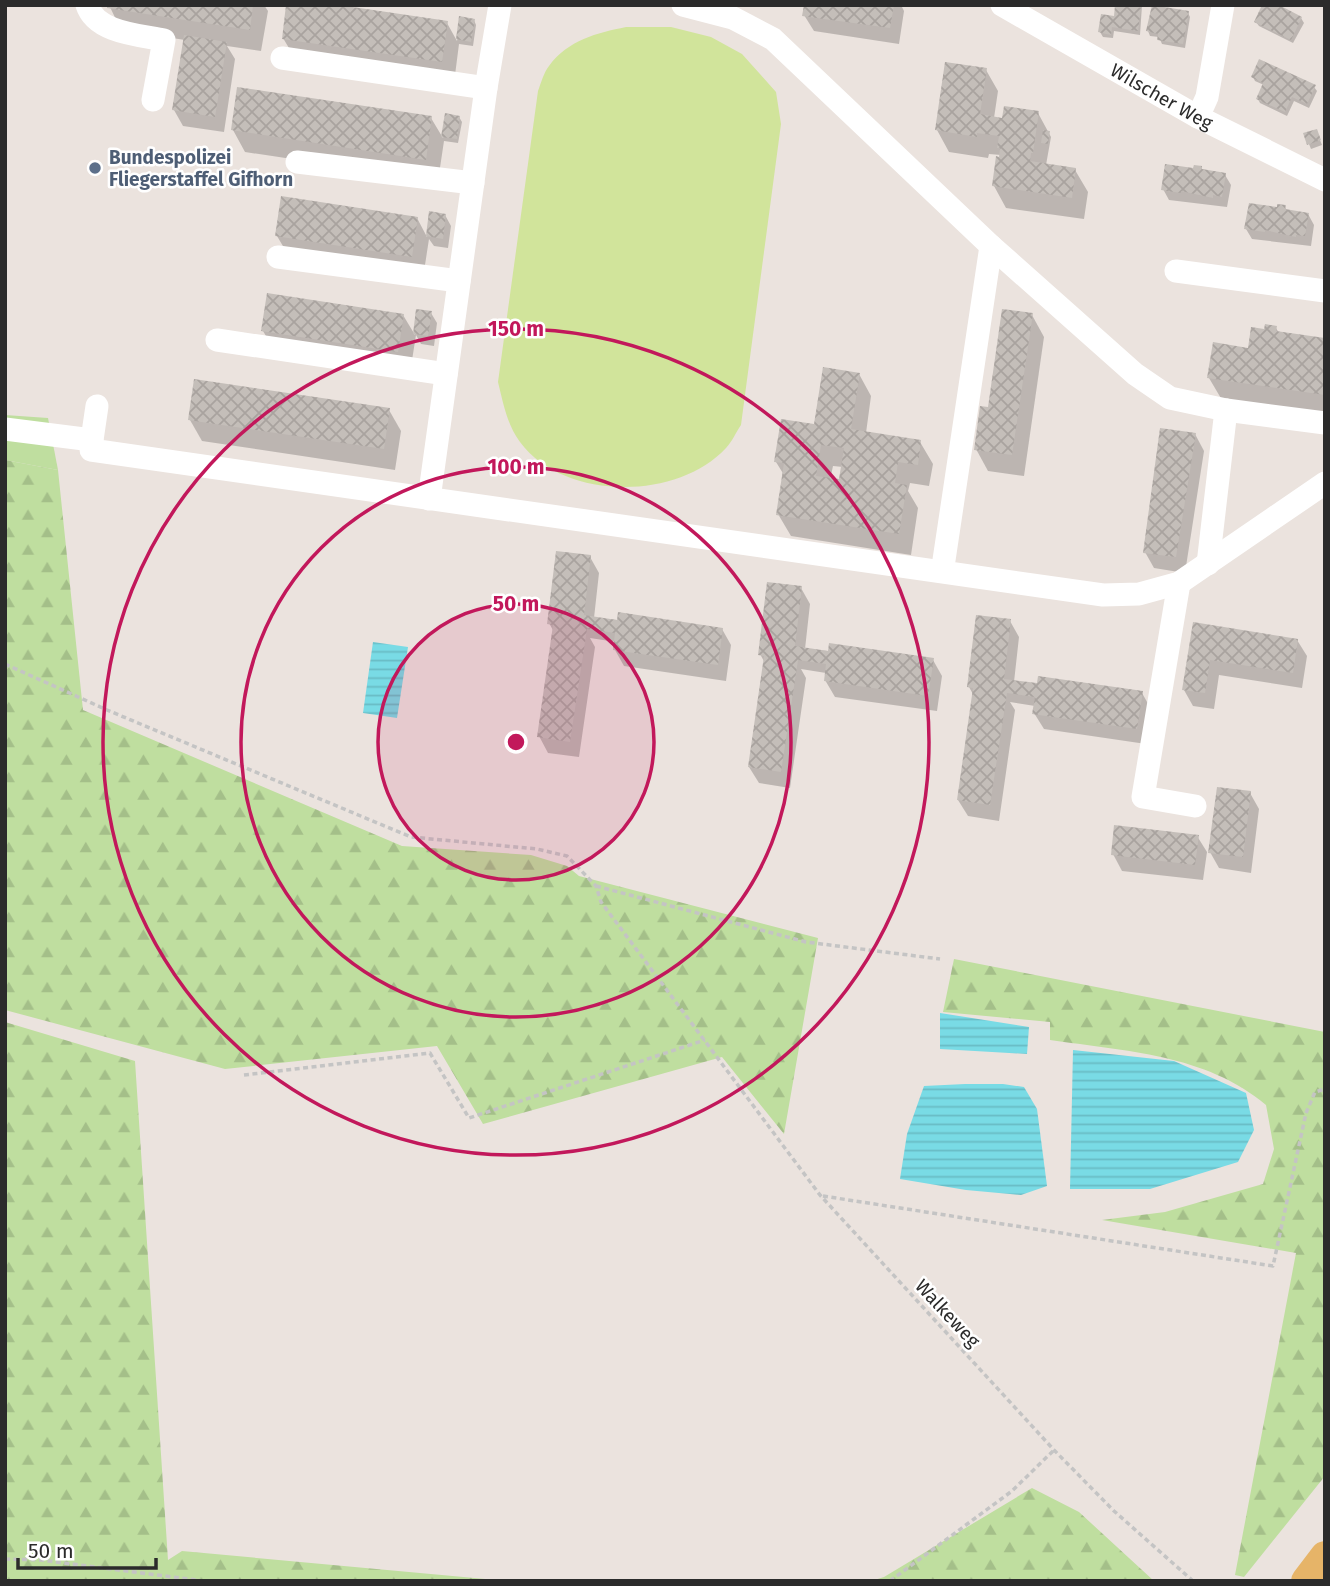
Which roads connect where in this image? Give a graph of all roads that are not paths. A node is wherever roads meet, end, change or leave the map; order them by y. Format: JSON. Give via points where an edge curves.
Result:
{"nodes":[{"id":1,"x":87,"y":5,"type":"edge"},
{"id":2,"x":500,"y":5,"type":"edge"},
{"id":3,"x":683,"y":5,"type":"edge"},
{"id":4,"x":1002,"y":5,"type":"edge"},
{"id":5,"x":1223,"y":5,"type":"edge"},
{"id":6,"x":282,"y":58,"type":"dead end"},
{"id":7,"x":486,"y":88,"type":"junction"},
{"id":8,"x":153,"y":100,"type":"dead end"},
{"id":9,"x":1198,"y":117,"type":"junction"},
{"id":10,"x":297,"y":162,"type":"dead end"},
{"id":11,"x":1325,"y":180,"type":"edge"},
{"id":12,"x":473,"y":183,"type":"junction"},
{"id":13,"x":991,"y":246,"type":"junction"},
{"id":14,"x":278,"y":257,"type":"dead end"},
{"id":15,"x":1176,"y":271,"type":"dead end"},
{"id":16,"x":459,"y":281,"type":"junction"},
{"id":17,"x":1325,"y":291,"type":"edge"},
{"id":18,"x":217,"y":341,"type":"dead end"},
{"id":19,"x":446,"y":374,"type":"junction"},
{"id":20,"x":97,"y":406,"type":"dead end"},
{"id":21,"x":1226,"y":410,"type":"junction"},
{"id":22,"x":1325,"y":422,"type":"edge"},
{"id":23,"x":5,"y":429,"type":"edge"},
{"id":24,"x":92,"y":440,"type":"junction"},
{"id":25,"x":1325,"y":483,"type":"edge"},
{"id":26,"x":429,"y":499,"type":"junction"},
{"id":27,"x":944,"y":560,"type":"dead end"},
{"id":28,"x":1208,"y":564,"type":"junction"},
{"id":29,"x":1179,"y":583,"type":"junction"},
{"id":30,"x":1195,"y":806,"type":"dead end"},
{"id":31,"x":1325,"y":1556,"type":"edge"},
{"id":32,"x":1306,"y":1581,"type":"edge"}],
"edges":[{"from":1,"to":8,"type":"street","via":[[108,27],[164,40]]},
{"from":2,"to":7,"type":"street"},
{"from":3,"to":13,"type":"street","via":[[733,18],[774,38]]},
{"from":4,"to":9,"type":"street","name":"Wilscher Weg"},
{"from":5,"to":9,"type":"street","via":[[1207,97]]},
{"from":6,"to":7,"type":"street"},
{"from":7,"to":12,"type":"street"},
{"from":9,"to":11,"type":"street","name":"Wilscher Weg"},
{"from":10,"to":12,"type":"street"},
{"from":12,"to":16,"type":"street"},
{"from":13,"to":21,"type":"street","via":[[1135,374],[1170,398]]},
{"from":13,"to":27,"type":"street"},
{"from":14,"to":16,"type":"street"},
{"from":15,"to":17,"type":"street"},
{"from":16,"to":19,"type":"street"},
{"from":18,"to":19,"type":"street"},
{"from":19,"to":26,"type":"street"},
{"from":20,"to":24,"type":"street"},
{"from":21,"to":22,"type":"street"},
{"from":21,"to":28,"type":"street"},
{"from":23,"to":24,"type":"street"},
{"from":24,"to":26,"type":"street","via":[[91,450]]},
{"from":25,"to":28,"type":"street"},
{"from":26,"to":29,"type":"street","via":[[1103,595],[1139,594]]},
{"from":28,"to":29,"type":"street"},
{"from":29,"to":30,"type":"street","via":[[1143,797]]},
{"from":31,"to":32,"type":"main road"}]}
